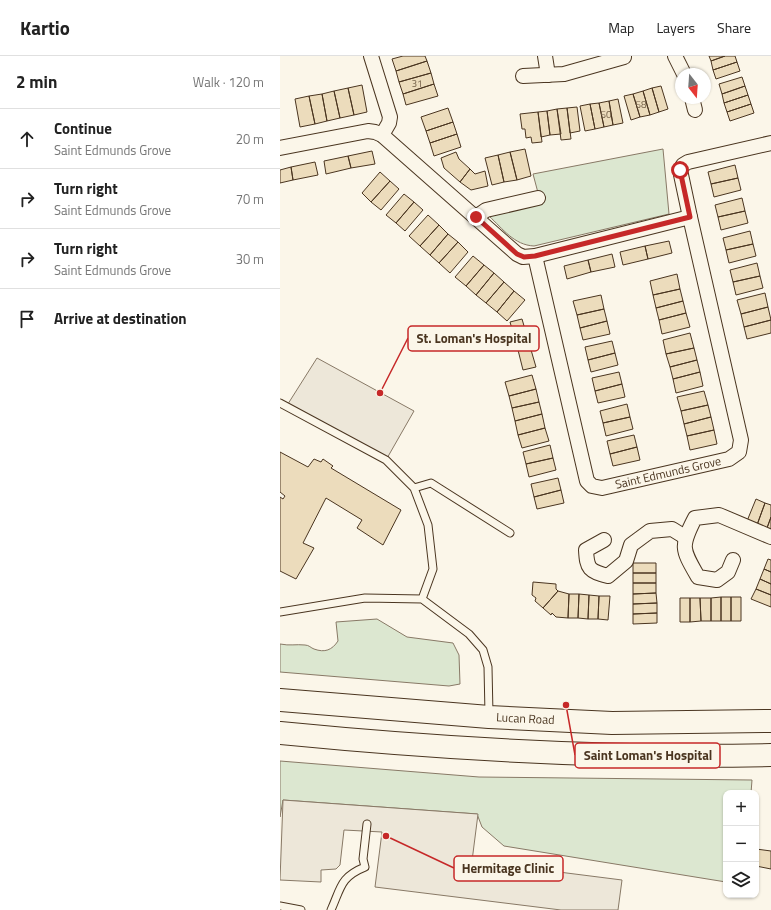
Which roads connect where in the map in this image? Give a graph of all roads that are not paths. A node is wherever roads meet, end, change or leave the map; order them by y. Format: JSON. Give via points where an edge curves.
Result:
{"nodes":[{"id":1,"x":371,"y":56,"type":"edge"},
{"id":2,"x":545,"y":56,"type":"edge"},
{"id":3,"x":674,"y":56,"type":"edge"},
{"id":4,"x":624,"y":57,"type":"dead end"},
{"id":5,"x":681,"y":68,"type":"edge"},
{"id":6,"x":548,"y":75,"type":"junction"},
{"id":7,"x":523,"y":76,"type":"dead end"},
{"id":8,"x":382,"y":135,"type":"junction"},
{"id":9,"x":771,"y":143,"type":"edge"},
{"id":10,"x":280,"y":148,"type":"edge"},
{"id":11,"x":538,"y":198,"type":"dead end"},
{"id":12,"x":476,"y":217,"type":"junction"},
{"id":13,"x":690,"y":217,"type":"junction"},
{"id":14,"x":535,"y":256,"type":"junction"},
{"id":15,"x":280,"y":403,"type":"edge"},
{"id":16,"x":414,"y":488,"type":"junction"},
{"id":17,"x":510,"y":533,"type":"dead end"},
{"id":18,"x":686,"y":537,"type":"junction"},
{"id":19,"x":771,"y":537,"type":"edge"},
{"id":20,"x":604,"y":540,"type":"dead end"},
{"id":21,"x":733,"y":560,"type":"dead end"},
{"id":22,"x":422,"y":599,"type":"junction"},
{"id":23,"x":280,"y":612,"type":"edge"},
{"id":24,"x":280,"y":700,"type":"edge"},
{"id":25,"x":489,"y":717,"type":"junction"},
{"id":26,"x":771,"y":721,"type":"edge"},
{"id":27,"x":280,"y":734,"type":"edge"},
{"id":28,"x":771,"y":755,"type":"edge"},
{"id":29,"x":367,"y":824,"type":"dead end"},
{"id":30,"x":280,"y":906,"type":"edge"},
{"id":31,"x":301,"y":910,"type":"edge"},
{"id":32,"x":331,"y":910,"type":"edge"}],
"edges":[{"from":1,"to":8,"type":"street","via":[[390,117]]},
{"from":2,"to":6,"type":"street"},
{"from":3,"to":5,"type":"street"},
{"from":4,"to":6,"type":"street","via":[[578,72]]},
{"from":6,"to":7,"type":"street"},
{"from":8,"to":10,"type":"street","via":[[368,131]]},
{"from":8,"to":12,"type":"street"},
{"from":9,"to":13,"type":"street","name":"Saint Edmunds Grove","via":[[682,165],[680,170]]},
{"from":11,"to":12,"type":"street","via":[[486,210]]},
{"from":12,"to":14,"type":"street","via":[[517,254],[524,257]]},
{"from":13,"to":14,"type":"street"},
{"from":13,"to":14,"type":"street","name":"Saint Edmunds Grove","via":[[741,440],[739,452],[729,459],[602,488],[592,486],[586,481]]},
{"from":15,"to":16,"type":"lane","via":[[386,460]]},
{"from":16,"to":17,"type":"lane","via":[[431,483]]},
{"from":16,"to":22,"type":"lane","via":[[428,525],[433,569]]},
{"from":18,"to":19,"type":"street","via":[[695,518],[719,515]]},
{"from":18,"to":20,"type":"street","via":[[672,529],[650,531],[631,545],[626,561],[608,576],[593,572],[587,564],[586,550]]},
{"from":18,"to":21,"type":"street","via":[[684,553],[698,577],[717,580],[728,572]]},
{"from":22,"to":23,"type":"lane","via":[[365,598]]},
{"from":22,"to":25,"type":"lane","via":[[469,634],[483,650],[488,667]]},
{"from":24,"to":25,"type":"highway","name":"Lucan Road"},
{"from":25,"to":26,"type":"highway","name":"Lucan Road","via":[[612,723]]},
{"from":27,"to":28,"type":"highway","via":[[578,754],[686,757]]},
{"from":29,"to":32,"type":"lane","via":[[364,867],[351,873],[346,879]]},
{"from":30,"to":31,"type":"lane"}]}
